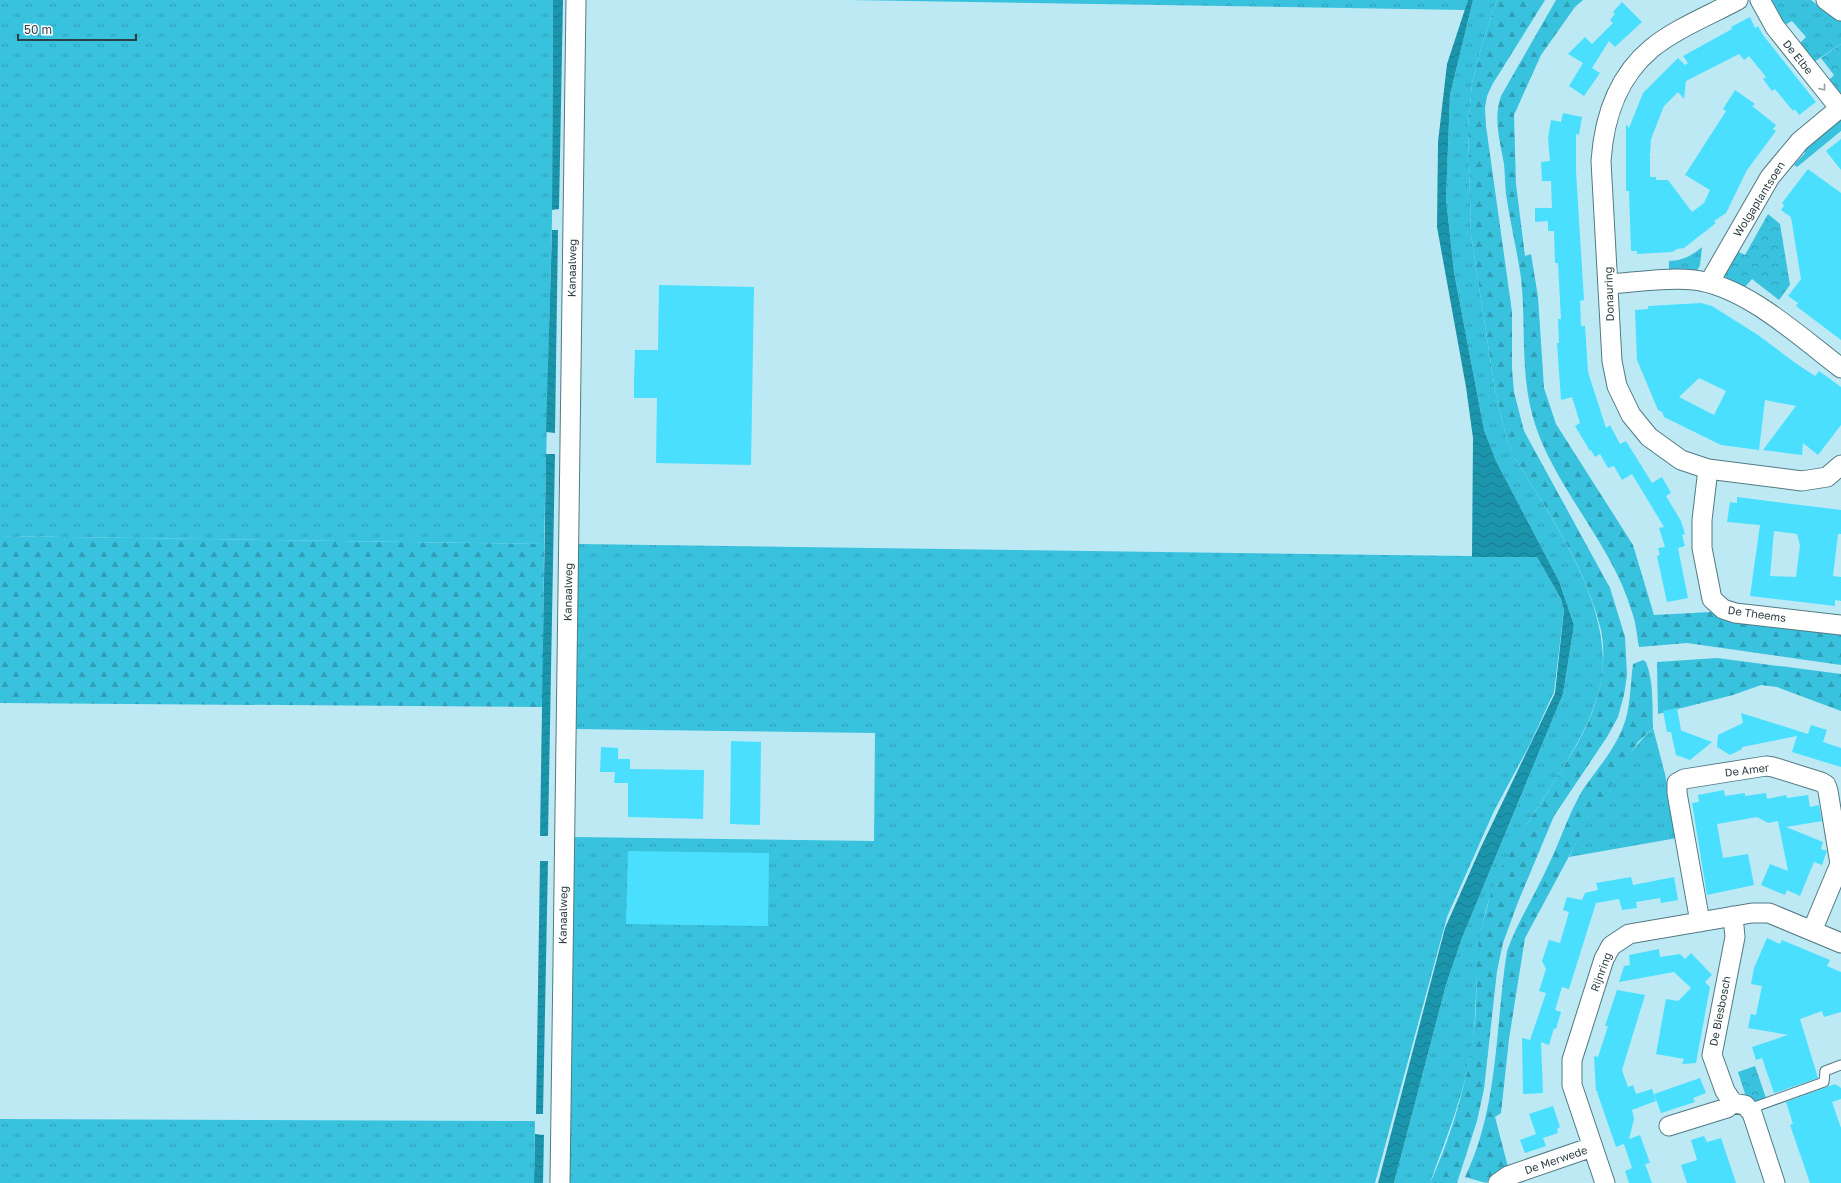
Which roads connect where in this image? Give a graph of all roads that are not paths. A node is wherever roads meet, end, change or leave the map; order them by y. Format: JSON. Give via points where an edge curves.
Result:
{"nodes":[{"id":1,"x":576,"y":0,"type":"edge"},
{"id":2,"x":1738,"y":0,"type":"edge"},
{"id":3,"x":1760,"y":0,"type":"edge"},
{"id":4,"x":1826,"y":0,"type":"edge"},
{"id":5,"x":1841,"y":11,"type":"edge"},
{"id":6,"x":1841,"y":109,"type":"edge"},
{"id":7,"x":1709,"y":283,"type":"junction"},
{"id":8,"x":1609,"y":284,"type":"junction"},
{"id":9,"x":1841,"y":368,"type":"edge"},
{"id":10,"x":1841,"y":465,"type":"edge"},
{"id":11,"x":1708,"y":469,"type":"junction"},
{"id":12,"x":1841,"y":625,"type":"edge"},
{"id":13,"x":1733,"y":916,"type":"junction"},
{"id":14,"x":1700,"y":922,"type":"junction"},
{"id":15,"x":1812,"y":931,"type":"junction"},
{"id":16,"x":1841,"y":944,"type":"edge"},
{"id":17,"x":1841,"y":1065,"type":"edge"},
{"id":18,"x":1741,"y":1106,"type":"junction"},
{"id":19,"x":1669,"y":1126,"type":"dead end"},
{"id":20,"x":1592,"y":1147,"type":"junction"},
{"id":21,"x":560,"y":1183,"type":"edge"},
{"id":22,"x":1498,"y":1183,"type":"edge"},
{"id":23,"x":1605,"y":1183,"type":"edge"},
{"id":24,"x":1774,"y":1183,"type":"edge"}],
"edges":[{"from":1,"to":21,"type":"street","name":"Kanaalweg"},
{"from":2,"to":8,"type":"street","name":"Donauring","via":[[1664,39],[1652,48],[1634,66],[1611,106],[1603,135],[1602,161]]},
{"from":3,"to":6,"type":"street","name":"De Elbe","one_way":true,"via":[[1775,27]]},
{"from":4,"to":5,"type":"street"},
{"from":6,"to":7,"type":"street","name":"Wolgaplantsoen","via":[[1800,141],[1770,177]]},
{"from":7,"to":8,"type":"street","via":[[1678,280]]},
{"from":7,"to":9,"type":"street","via":[[1735,292],[1755,303]]},
{"from":8,"to":11,"type":"street","name":"Donauring","via":[[1612,361],[1617,386],[1631,415],[1661,448],[1680,460]]},
{"from":10,"to":11,"type":"street","name":"Donauring","via":[[1827,477],[1802,481]]},
{"from":11,"to":12,"type":"street","name":"De Theems","via":[[1702,520],[1702,548],[1712,599],[1722,609],[1734,613]]},
{"from":13,"to":14,"type":"street","name":"Rijnring"},
{"from":13,"to":15,"type":"street","name":"Rijnring","via":[[1769,913]]},
{"from":13,"to":18,"type":"street","name":"De Biesbosch","via":[[1735,937],[1712,1055],[1725,1091]]},
{"from":14,"to":15,"type":"street","name":"De Amer","via":[[1677,784],[1684,779],[1758,767],[1773,767],[1821,782],[1826,785],[1828,791],[1840,864]]},
{"from":14,"to":20,"type":"street","name":"Rijnring","via":[[1629,934],[1611,946],[1604,960],[1572,1060],[1571,1073],[1572,1085]]},
{"from":15,"to":16,"type":"street","name":"Rijnring"},
{"from":17,"to":18,"type":"lane","via":[[1825,1071],[1824,1082]]},
{"from":18,"to":19,"type":"street"},
{"from":18,"to":24,"type":"street","name":"De Biesbosch","via":[[1752,1113]]},
{"from":20,"to":22,"type":"street","name":"De Merwede","via":[[1508,1176]]},
{"from":20,"to":23,"type":"street","name":"Rijnring"}]}
